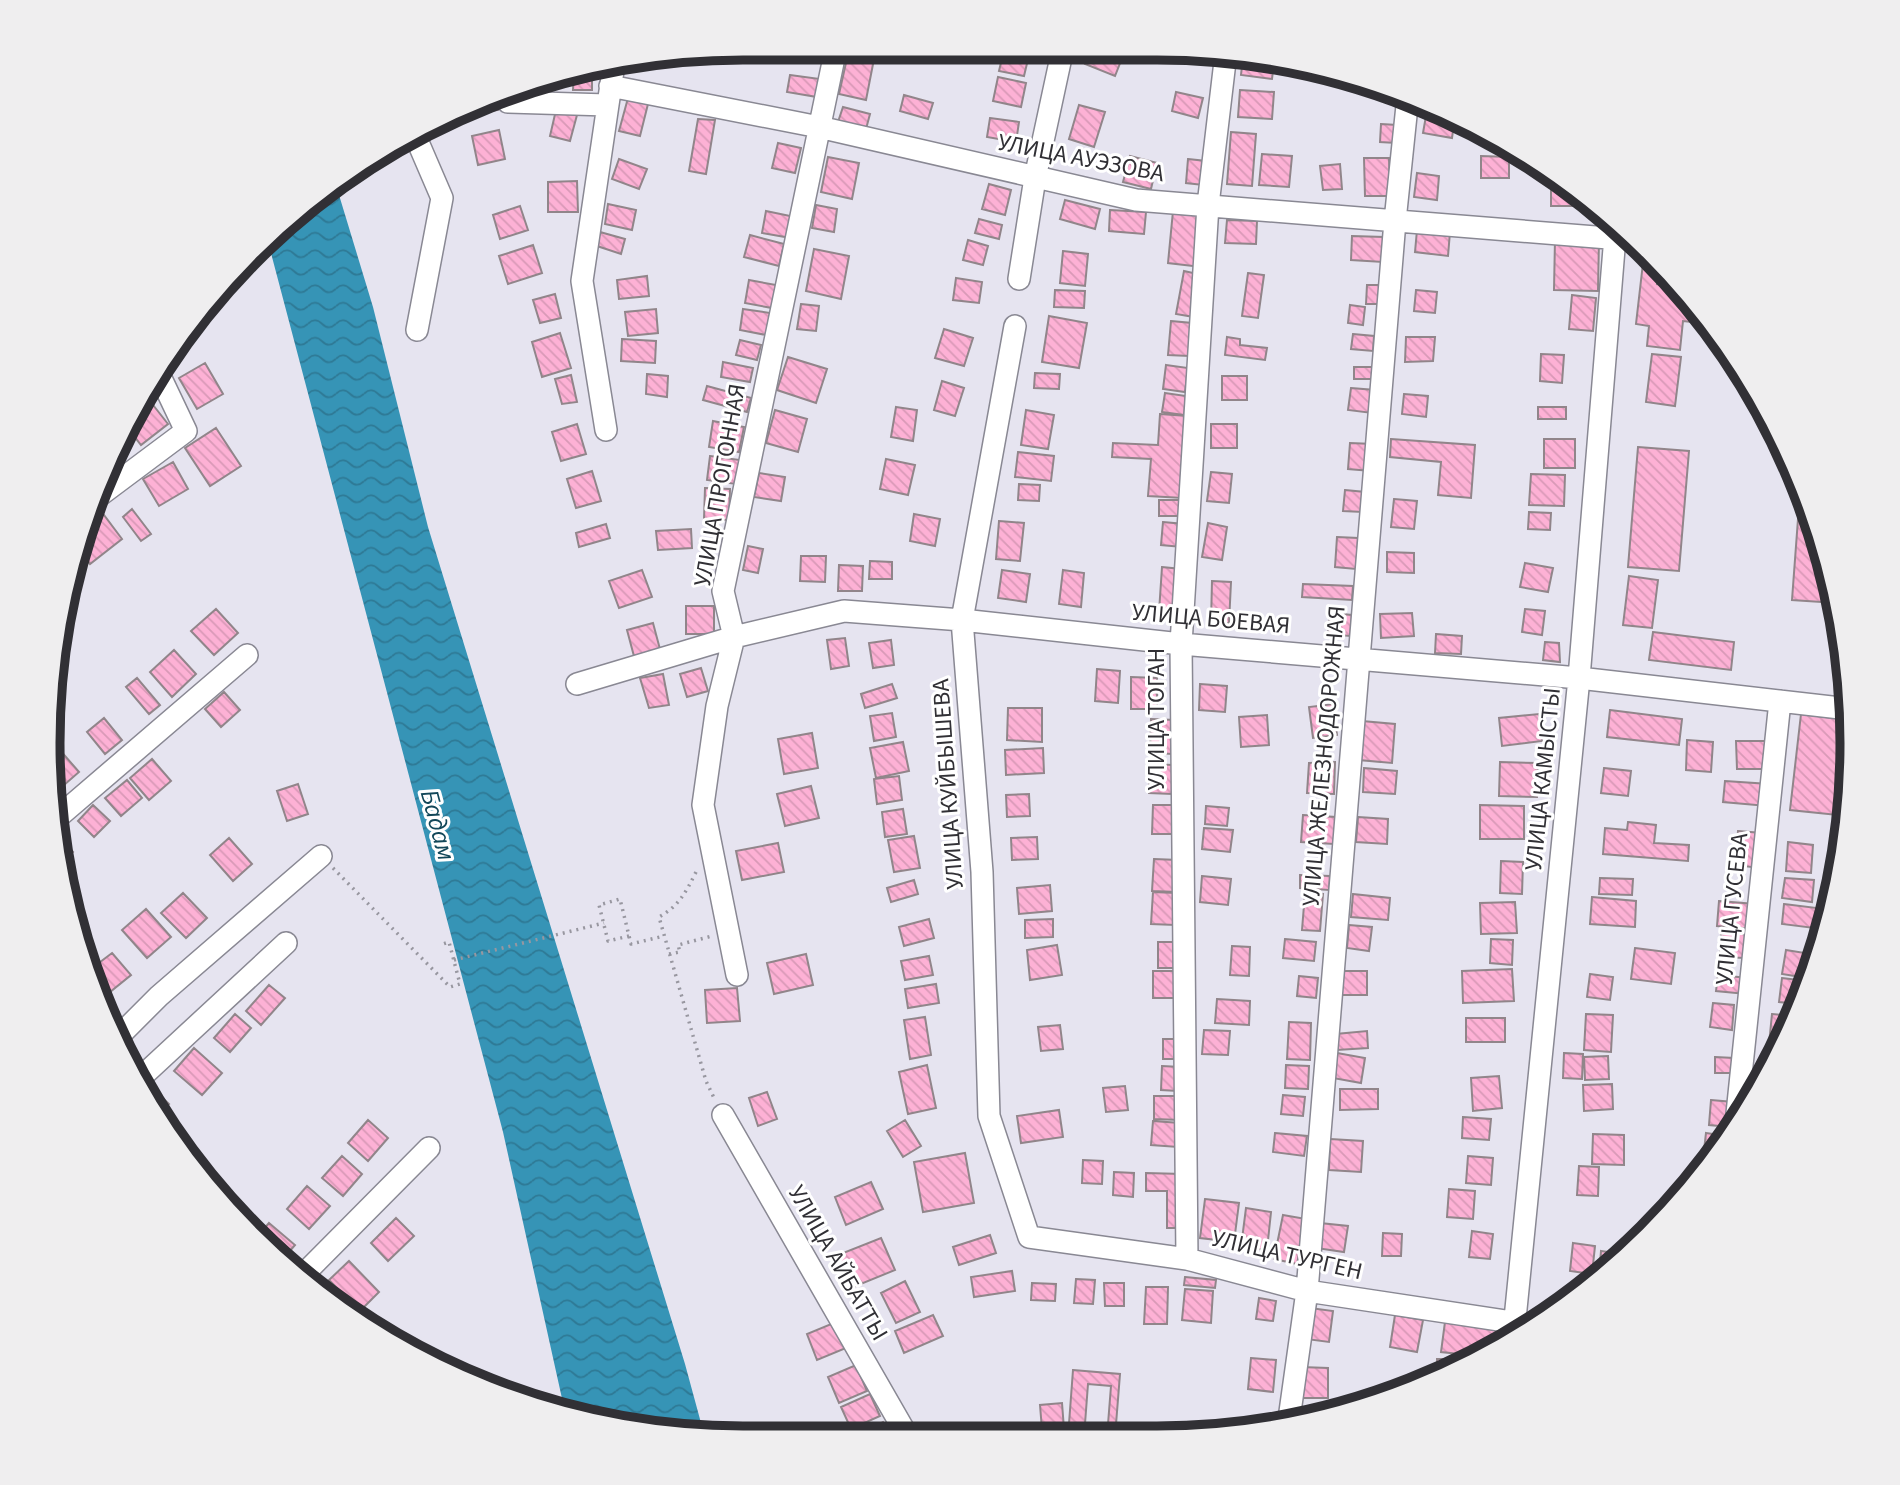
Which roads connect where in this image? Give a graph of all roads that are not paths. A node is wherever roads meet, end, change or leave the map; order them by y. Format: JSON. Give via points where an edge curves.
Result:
{"nodes":[{"id":1,"x":833,"y":60,"type":"edge"},
{"id":2,"x":1060,"y":60,"type":"edge"},
{"id":3,"x":1225,"y":63,"type":"edge"},
{"id":4,"x":612,"y":72,"type":"edge"},
{"id":5,"x":608,"y":96,"type":"junction"},
{"id":6,"x":508,"y":101,"type":"edge"},
{"id":7,"x":1407,"y":107,"type":"edge"},
{"id":8,"x":819,"y":127,"type":"junction"},
{"id":9,"x":418,"y":142,"type":"edge"},
{"id":10,"x":1035,"y":178,"type":"junction"},
{"id":11,"x":1208,"y":205,"type":"junction"},
{"id":12,"x":1395,"y":221,"type":"junction"},
{"id":13,"x":1613,"y":234,"type":"edge"},
{"id":14,"x":1620,"y":241,"type":"edge"},
{"id":15,"x":1019,"y":279,"type":"dead end"},
{"id":16,"x":1015,"y":326,"type":"dead end"},
{"id":17,"x":417,"y":330,"type":"dead end"},
{"id":18,"x":163,"y":382,"type":"edge"},
{"id":19,"x":606,"y":430,"type":"dead end"},
{"id":20,"x":108,"y":489,"type":"edge"},
{"id":21,"x":962,"y":620,"type":"junction"},
{"id":22,"x":734,"y":637,"type":"junction"},
{"id":23,"x":1181,"y":644,"type":"junction"},
{"id":24,"x":247,"y":655,"type":"dead end"},
{"id":25,"x":1358,"y":658,"type":"junction"},
{"id":26,"x":1579,"y":678,"type":"junction"},
{"id":27,"x":577,"y":684,"type":"dead end"},
{"id":28,"x":1780,"y":701,"type":"junction"},
{"id":29,"x":1839,"y":708,"type":"edge"},
{"id":30,"x":63,"y":813,"type":"edge"},
{"id":31,"x":321,"y":856,"type":"road end"},
{"id":32,"x":286,"y":943,"type":"dead end"},
{"id":33,"x":737,"y":975,"type":"dead end"},
{"id":34,"x":124,"y":1031,"type":"edge"},
{"id":35,"x":145,"y":1073,"type":"edge"},
{"id":36,"x":1738,"y":1101,"type":"edge"},
{"id":37,"x":723,"y":1115,"type":"road end"},
{"id":38,"x":429,"y":1148,"type":"dead end"},
{"id":39,"x":1029,"y":1237,"type":"joint"},
{"id":40,"x":1187,"y":1259,"type":"junction"},
{"id":41,"x":309,"y":1269,"type":"edge"},
{"id":42,"x":1307,"y":1291,"type":"junction"},
{"id":43,"x":1521,"y":1320,"type":"edge"},
{"id":44,"x":1510,"y":1327,"type":"edge"},
{"id":45,"x":1290,"y":1412,"type":"edge"},
{"id":46,"x":901,"y":1425,"type":"edge"}],
"edges":[{"from":1,"to":8,"type":"street","name":"УЛИЦА ПРОГОННАЯ"},
{"from":2,"to":10,"type":"street"},
{"from":3,"to":11,"type":"street","name":"УЛИЦА ТОГАН"},
{"from":4,"to":5,"type":"street"},
{"from":5,"to":6,"type":"street","name":"УЛИЦА АУЭЗОВА"},
{"from":5,"to":8,"type":"street","name":"УЛИЦА АУЭЗОВА"},
{"from":5,"to":19,"type":"street","via":[[582,281]]},
{"from":7,"to":12,"type":"street","name":"УЛИЦА ЖЕЛЕЗНОДОРОЖНАЯ"},
{"from":8,"to":10,"type":"street","name":"УЛИЦА АУЭЗОВА"},
{"from":8,"to":22,"type":"street","name":"УЛИЦА ПРОГОННАЯ","via":[[723,591]]},
{"from":9,"to":17,"type":"street","via":[[442,198]]},
{"from":10,"to":11,"type":"street","name":"УЛИЦА АУЭЗОВА","via":[[1136,200]]},
{"from":10,"to":15,"type":"street"},
{"from":11,"to":12,"type":"street","name":"УЛИЦА АУЭЗОВА"},
{"from":11,"to":23,"type":"street","name":"УЛИЦА ТОГАН"},
{"from":12,"to":13,"type":"street","name":"УЛИЦА АУЭЗОВА"},
{"from":12,"to":25,"type":"street","name":"УЛИЦА ЖЕЛЕЗНОДОРОЖНАЯ"},
{"from":14,"to":26,"type":"street","name":"УЛИЦА КАМЫСТЫ"},
{"from":16,"to":21,"type":"street","name":"УЛИЦА КУЙБЫШЕВА"},
{"from":18,"to":20,"type":"street","via":[[186,431]]},
{"from":21,"to":22,"type":"street","name":"УЛИЦА БОЕВАЯ","via":[[844,611]]},
{"from":21,"to":23,"type":"street","name":"УЛИЦА БОЕВАЯ"},
{"from":21,"to":39,"type":"street","name":"УЛИЦА КУЙБЫШЕВА","via":[[982,872],[989,1116]]},
{"from":22,"to":27,"type":"street","name":"УЛИЦА БОЕВАЯ"},
{"from":22,"to":33,"type":"street","name":"УЛИЦА ПРОГОННАЯ","via":[[717,706],[703,805]]},
{"from":23,"to":25,"type":"street","name":"УЛИЦА БОЕВАЯ"},
{"from":23,"to":40,"type":"street","name":"УЛИЦА ТОГАН"},
{"from":24,"to":30,"type":"street"},
{"from":25,"to":26,"type":"street","name":"УЛИЦА БОЕВАЯ"},
{"from":25,"to":42,"type":"street","name":"УЛИЦА ЖЕЛЕЗНОДОРОЖНАЯ"},
{"from":26,"to":28,"type":"street","name":"УЛИЦА БОЕВАЯ"},
{"from":26,"to":43,"type":"street","name":"УЛИЦА КАМЫСТЫ"},
{"from":28,"to":29,"type":"street","name":"УЛИЦА БОЕВАЯ"},
{"from":28,"to":36,"type":"street","name":"УЛИЦА ГУСЕВА"},
{"from":31,"to":34,"type":"street"},
{"from":32,"to":35,"type":"street"},
{"from":37,"to":46,"type":"street","name":"УЛИЦА АЙБАТТЫ"},
{"from":38,"to":41,"type":"street"},
{"from":39,"to":40,"type":"street","name":"УЛИЦА ТУРГЕН"},
{"from":40,"to":42,"type":"street","name":"УЛИЦА ТУРГЕН"},
{"from":42,"to":44,"type":"street","name":"УЛИЦА ТУРГЕН"},
{"from":42,"to":45,"type":"street","name":"УЛИЦА ЖЕЛЕЗНОДОРОЖНАЯ"}]}
